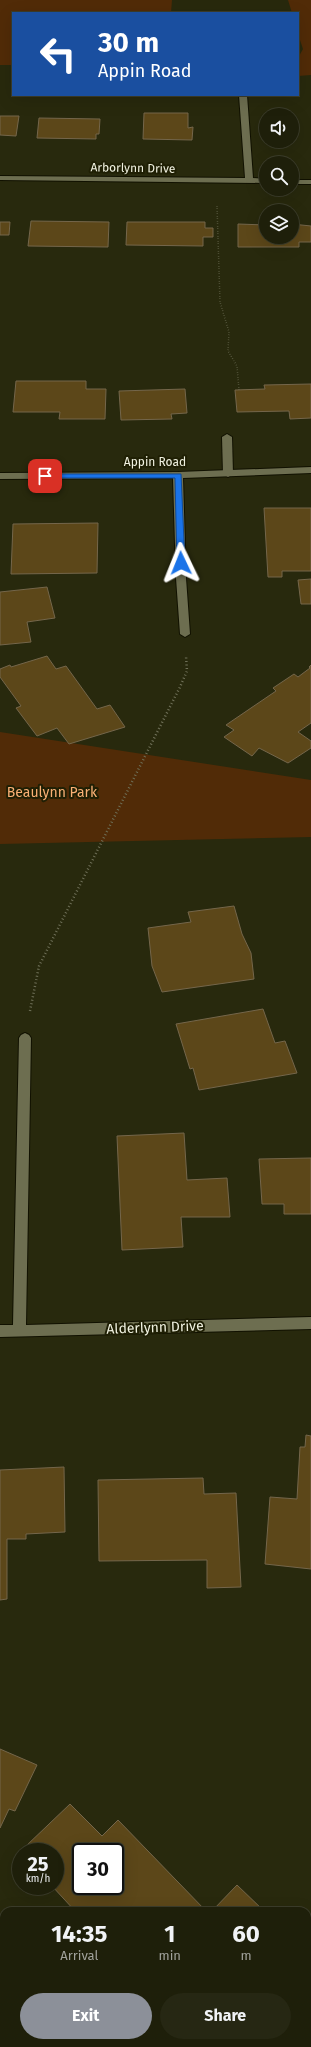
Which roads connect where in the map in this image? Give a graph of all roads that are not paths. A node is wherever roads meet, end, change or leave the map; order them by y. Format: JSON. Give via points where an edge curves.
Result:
{"nodes":[{"id":1,"x":243,"y":96,"type":"edge"},
{"id":2,"x":0,"y":178,"type":"edge"},
{"id":3,"x":249,"y":181,"type":"junction"},
{"id":4,"x":259,"y":181,"type":"edge"},
{"id":5,"x":299,"y":182,"type":"edge"},
{"id":6,"x":311,"y":182,"type":"edge"},
{"id":7,"x":227,"y":437,"type":"dead end"},
{"id":8,"x":311,"y":470,"type":"edge"},
{"id":9,"x":228,"y":474,"type":"junction"},
{"id":10,"x":178,"y":475,"type":"junction"},
{"id":11,"x":0,"y":476,"type":"edge"},
{"id":12,"x":185,"y":634,"type":"road end"},
{"id":13,"x":25,"y":1038,"type":"road end"},
{"id":14,"x":311,"y":1323,"type":"edge"},
{"id":15,"x":0,"y":1331,"type":"edge"},
{"id":16,"x":19,"y":1331,"type":"junction"}],
"edges":[{"from":1,"to":3,"type":"street"},
{"from":2,"to":3,"type":"street","name":"Arborlynn Drive"},
{"from":3,"to":4,"type":"street","name":"Arborlynn Drive"},
{"from":5,"to":6,"type":"street"},
{"from":7,"to":9,"type":"street"},
{"from":8,"to":9,"type":"street","name":"Appin Road"},
{"from":9,"to":10,"type":"street","name":"Appin Road"},
{"from":10,"to":11,"type":"street","name":"Appin Road"},
{"from":10,"to":12,"type":"street"},
{"from":13,"to":16,"type":"street"},
{"from":14,"to":16,"type":"street","name":"Alderlynn Drive"},
{"from":15,"to":16,"type":"street","name":"Alderlynn Drive"}]}
